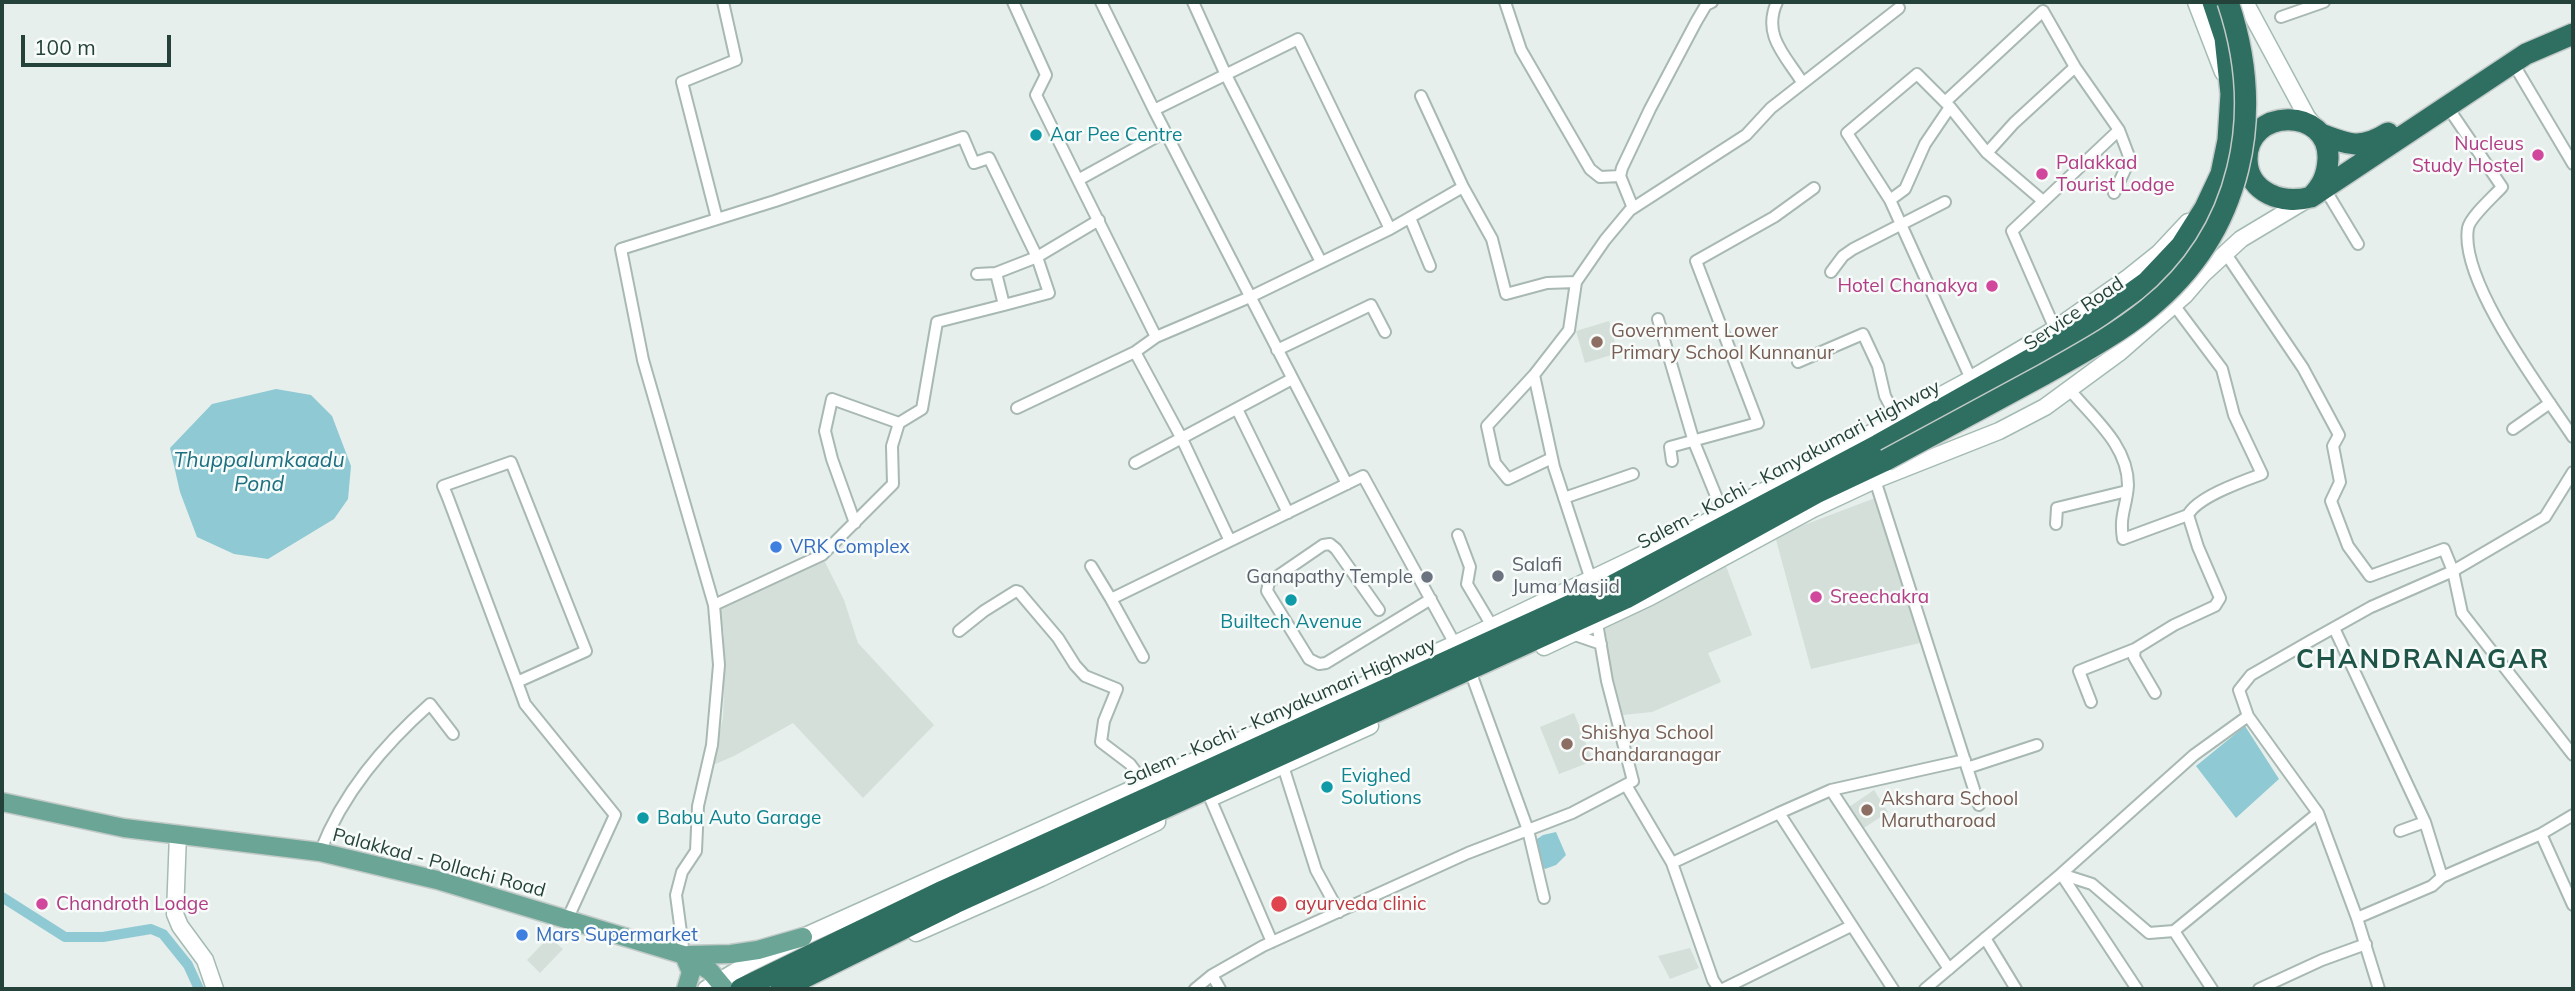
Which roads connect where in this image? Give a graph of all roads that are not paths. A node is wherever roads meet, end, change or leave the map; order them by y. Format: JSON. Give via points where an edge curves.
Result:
{"nodes":[{"id":1,"x":723,"y":2,"type":"edge"},
{"id":2,"x":1013,"y":2,"type":"edge"},
{"id":3,"x":1101,"y":2,"type":"edge"},
{"id":4,"x":1505,"y":2,"type":"edge"},
{"id":5,"x":1712,"y":2,"type":"edge"},
{"id":6,"x":1777,"y":2,"type":"edge"},
{"id":7,"x":2196,"y":2,"type":"edge"},
{"id":8,"x":2213,"y":2,"type":"edge"},
{"id":9,"x":2228,"y":2,"type":"edge"},
{"id":10,"x":2245,"y":2,"type":"edge"},
{"id":11,"x":2324,"y":2,"type":"edge"},
{"id":12,"x":1198,"y":4,"type":"edge"},
{"id":13,"x":1899,"y":8,"type":"dead end"},
{"id":14,"x":2280,"y":17,"type":"dead end"},
{"id":15,"x":2573,"y":25,"type":"edge"},
{"id":16,"x":2573,"y":34,"type":"edge"},
{"id":17,"x":2513,"y":63,"type":"junction"},
{"id":18,"x":2075,"y":67,"type":"junction"},
{"id":19,"x":1226,"y":75,"type":"junction"},
{"id":20,"x":1802,"y":82,"type":"junction"},
{"id":21,"x":2231,"y":94,"type":"junction"},
{"id":22,"x":1420,"y":96,"type":"dead end"},
{"id":23,"x":1947,"y":104,"type":"junction"},
{"id":24,"x":2443,"y":104,"type":"junction"},
{"id":25,"x":1154,"y":110,"type":"junction"},
{"id":26,"x":2119,"y":131,"type":"junction"},
{"id":27,"x":1165,"y":132,"type":"junction"},
{"id":28,"x":2321,"y":134,"type":"junction"},
{"id":29,"x":2228,"y":140,"type":"junction"},
{"id":30,"x":2247,"y":151,"type":"junction"},
{"id":31,"x":1987,"y":153,"type":"junction"},
{"id":32,"x":2573,"y":164,"type":"edge"},
{"id":33,"x":2221,"y":174,"type":"junction"},
{"id":34,"x":1620,"y":176,"type":"junction"},
{"id":35,"x":1078,"y":180,"type":"junction"},
{"id":36,"x":1463,"y":187,"type":"junction"},
{"id":37,"x":1814,"y":187,"type":"dead end"},
{"id":38,"x":2114,"y":193,"type":"dead end"},
{"id":39,"x":2318,"y":193,"type":"junction"},
{"id":40,"x":1890,"y":201,"type":"junction"},
{"id":41,"x":2043,"y":201,"type":"junction"},
{"id":42,"x":1945,"y":202,"type":"dead end"},
{"id":43,"x":1633,"y":208,"type":"junction"},
{"id":44,"x":1410,"y":218,"type":"junction"},
{"id":45,"x":717,"y":219,"type":"junction"},
{"id":46,"x":1099,"y":220,"type":"junction"},
{"id":47,"x":1900,"y":224,"type":"junction"},
{"id":48,"x":1390,"y":229,"type":"junction"},
{"id":49,"x":2358,"y":244,"type":"dead end"},
{"id":50,"x":2225,"y":254,"type":"junction"},
{"id":51,"x":1037,"y":257,"type":"junction"},
{"id":52,"x":1321,"y":262,"type":"junction"},
{"id":53,"x":1430,"y":266,"type":"dead end"},
{"id":54,"x":1831,"y":272,"type":"dead end"},
{"id":55,"x":996,"y":273,"type":"junction"},
{"id":56,"x":977,"y":274,"type":"dead end"},
{"id":57,"x":1576,"y":282,"type":"junction"},
{"id":58,"x":1250,"y":297,"type":"junction"},
{"id":59,"x":1004,"y":305,"type":"junction"},
{"id":60,"x":2174,"y":305,"type":"junction"},
{"id":61,"x":1658,"y":319,"type":"dead end"},
{"id":62,"x":2055,"y":329,"type":"junction"},
{"id":63,"x":1385,"y":332,"type":"dead end"},
{"id":64,"x":1156,"y":337,"type":"junction"},
{"id":65,"x":1277,"y":350,"type":"junction"},
{"id":66,"x":1135,"y":352,"type":"junction"},
{"id":67,"x":1798,"y":362,"type":"dead end"},
{"id":68,"x":1534,"y":375,"type":"junction"},
{"id":69,"x":1292,"y":379,"type":"junction"},
{"id":70,"x":1971,"y":379,"type":"junction"},
{"id":71,"x":2069,"y":389,"type":"junction"},
{"id":72,"x":2550,"y":403,"type":"junction"},
{"id":73,"x":1017,"y":408,"type":"dead end"},
{"id":74,"x":1237,"y":409,"type":"junction"},
{"id":75,"x":1898,"y":419,"type":"junction"},
{"id":76,"x":899,"y":423,"type":"junction"},
{"id":77,"x":2514,"y":429,"type":"dead end"},
{"id":78,"x":2573,"y":437,"type":"edge"},
{"id":79,"x":1182,"y":439,"type":"junction"},
{"id":80,"x":1694,"y":442,"type":"junction"},
{"id":81,"x":1552,"y":458,"type":"junction"},
{"id":82,"x":1672,"y":461,"type":"dead end"},
{"id":83,"x":1135,"y":463,"type":"dead end"},
{"id":84,"x":1633,"y":474,"type":"dead end"},
{"id":85,"x":2572,"y":478,"type":"edge"},
{"id":86,"x":1875,"y":480,"type":"junction"},
{"id":87,"x":1347,"y":484,"type":"junction"},
{"id":88,"x":2127,"y":491,"type":"junction"},
{"id":89,"x":1564,"y":498,"type":"junction"},
{"id":90,"x":1288,"y":513,"type":"junction"},
{"id":91,"x":1723,"y":513,"type":"junction"},
{"id":92,"x":2188,"y":515,"type":"junction"},
{"id":93,"x":855,"y":523,"type":"junction"},
{"id":94,"x":2056,"y":524,"type":"dead end"},
{"id":95,"x":1458,"y":535,"type":"dead end"},
{"id":96,"x":1230,"y":541,"type":"junction"},
{"id":97,"x":1091,"y":566,"type":"dead end"},
{"id":98,"x":2453,"y":571,"type":"junction"},
{"id":99,"x":1591,"y":580,"type":"junction"},
{"id":100,"x":1111,"y":599,"type":"junction"},
{"id":101,"x":1431,"y":599,"type":"junction"},
{"id":102,"x":714,"y":605,"type":"junction"},
{"id":103,"x":1379,"y":610,"type":"dead end"},
{"id":104,"x":1597,"y":623,"type":"junction"},
{"id":105,"x":1492,"y":626,"type":"junction"},
{"id":106,"x":2334,"y":628,"type":"junction"},
{"id":107,"x":959,"y":631,"type":"dead end"},
{"id":108,"x":1572,"y":634,"type":"junction"},
{"id":109,"x":1455,"y":644,"type":"junction"},
{"id":110,"x":1601,"y":644,"type":"junction"},
{"id":111,"x":2136,"y":649,"type":"junction"},
{"id":112,"x":1143,"y":657,"type":"dead end"},
{"id":113,"x":1473,"y":679,"type":"junction"},
{"id":114,"x":517,"y":682,"type":"junction"},
{"id":115,"x":2155,"y":693,"type":"dead end"},
{"id":116,"x":2091,"y":702,"type":"dead end"},
{"id":117,"x":2248,"y":716,"type":"junction"},
{"id":118,"x":453,"y":734,"type":"dead end"},
{"id":119,"x":2036,"y":745,"type":"dead end"},
{"id":120,"x":2573,"y":755,"type":"edge"},
{"id":121,"x":1966,"y":764,"type":"junction"},
{"id":122,"x":1283,"y":766,"type":"junction"},
{"id":123,"x":1144,"y":783,"type":"junction"},
{"id":124,"x":1626,"y":785,"type":"junction"},
{"id":125,"x":1831,"y":790,"type":"junction"},
{"id":126,"x":1210,"y":798,"type":"junction"},
{"id":127,"x":2,"y":802,"type":"edge"},
{"id":128,"x":1979,"y":805,"type":"dead end"},
{"id":129,"x":1779,"y":813,"type":"junction"},
{"id":130,"x":2318,"y":813,"type":"junction"},
{"id":131,"x":2573,"y":815,"type":"edge"},
{"id":132,"x":2425,"y":822,"type":"junction"},
{"id":133,"x":1528,"y":830,"type":"junction"},
{"id":134,"x":2400,"y":831,"type":"dead end"},
{"id":135,"x":178,"y":834,"type":"junction"},
{"id":136,"x":2542,"y":834,"type":"junction"},
{"id":137,"x":320,"y":852,"type":"junction"},
{"id":138,"x":1672,"y":863,"type":"junction"},
{"id":139,"x":2061,"y":874,"type":"junction"},
{"id":140,"x":2442,"y":877,"type":"junction"},
{"id":141,"x":1544,"y":898,"type":"dead end"},
{"id":142,"x":2573,"y":905,"type":"edge"},
{"id":143,"x":1339,"y":912,"type":"junction"},
{"id":144,"x":2357,"y":918,"type":"junction"},
{"id":145,"x":567,"y":920,"type":"junction"},
{"id":146,"x":1851,"y":926,"type":"junction"},
{"id":147,"x":2174,"y":931,"type":"junction"},
{"id":148,"x":803,"y":937,"type":"junction"},
{"id":149,"x":1985,"y":938,"type":"junction"},
{"id":150,"x":1272,"y":942,"type":"junction"},
{"id":151,"x":2366,"y":944,"type":"junction"},
{"id":152,"x":684,"y":955,"type":"junction"},
{"id":153,"x":1949,"y":969,"type":"junction"},
{"id":154,"x":1212,"y":975,"type":"junction"},
{"id":155,"x":717,"y":987,"type":"edge"},
{"id":156,"x":744,"y":987,"type":"edge"},
{"id":157,"x":215,"y":989,"type":"edge"},
{"id":158,"x":686,"y":989,"type":"edge"},
{"id":159,"x":780,"y":989,"type":"edge"},
{"id":160,"x":801,"y":989,"type":"edge"},
{"id":161,"x":1195,"y":989,"type":"edge"},
{"id":162,"x":1220,"y":989,"type":"edge"},
{"id":163,"x":1721,"y":989,"type":"edge"},
{"id":164,"x":1893,"y":989,"type":"edge"},
{"id":165,"x":1925,"y":989,"type":"edge"},
{"id":166,"x":2016,"y":989,"type":"edge"},
{"id":167,"x":2137,"y":989,"type":"edge"},
{"id":168,"x":2212,"y":989,"type":"edge"},
{"id":169,"x":2259,"y":989,"type":"edge"},
{"id":170,"x":2379,"y":989,"type":"edge"}],
"edges":[{"from":1,"to":45,"type":"street","via":[[736,60],[682,82]]},
{"from":2,"to":35,"type":"street","via":[[1046,75],[1036,95]]},
{"from":3,"to":25,"type":"street"},
{"from":4,"to":34,"type":"street","via":[[1521,50],[1590,169],[1600,177]]},
{"from":5,"to":34,"type":"street","via":[[1696,22],[1650,109]]},
{"from":6,"to":20,"type":"street","via":[[1771,15],[1773,37]]},
{"from":7,"to":21,"type":"street"},
{"from":8,"to":21,"type":"highway","name":"Salem - Kochi - Kanyakumari Highway","via":[[2225,38]]},
{"from":9,"to":159,"type":"highway","name":"Salem - Kochi - Kanyakumari Highway","bridge":true,"via":[[2239,35],[2247,92],[2243,150],[2232,194],[2197,258],[2149,308],[2111,336],[1626,598],[955,903]]},
{"from":10,"to":28,"type":"street","via":[[2307,117]]},
{"from":11,"to":14,"type":"street"},
{"from":12,"to":19,"type":"street"},
{"from":13,"to":20,"type":"street"},
{"from":15,"to":24,"type":"highway","via":[[2523,47]]},
{"from":16,"to":17,"type":"highway"},
{"from":17,"to":24,"type":"highway"},
{"from":17,"to":32,"type":"street"},
{"from":18,"to":23,"type":"street","via":[[2043,11]]},
{"from":18,"to":26,"type":"street"},
{"from":18,"to":31,"type":"street"},
{"from":19,"to":25,"type":"street"},
{"from":19,"to":48,"type":"street","via":[[1298,39]]},
{"from":19,"to":52,"type":"street"},
{"from":20,"to":43,"type":"street","via":[[1746,135]]},
{"from":21,"to":29,"type":"highway","name":"Salem - Kochi - Kanyakumari Highway"},
{"from":22,"to":36,"type":"street"},
{"from":23,"to":31,"type":"street"},
{"from":23,"to":40,"type":"street","via":[[1905,189]]},
{"from":23,"to":40,"type":"street","via":[[1917,74],[1847,133]]},
{"from":24,"to":28,"type":"highway","via":[[2358,146]]},
{"from":24,"to":39,"type":"highway"},
{"from":24,"to":72,"type":"street","via":[[2502,187],[2469,225],[2467,250],[2477,281]]},
{"from":25,"to":27,"type":"street"},
{"from":26,"to":38,"type":"street","via":[[2130,159]]},
{"from":26,"to":41,"type":"street"},
{"from":27,"to":35,"type":"street"},
{"from":27,"to":58,"type":"street"},
{"from":28,"to":30,"type":"highway","via":[[2309,124],[2283,120],[2259,130]]},
{"from":28,"to":39,"type":"highway","via":[[2327,144],[2328,168]]},
{"from":29,"to":30,"type":"highway"},
{"from":29,"to":33,"type":"highway","name":"Salem - Kochi - Kanyakumari Highway"},
{"from":30,"to":39,"type":"highway","via":[[2248,168],[2264,192],[2292,201]]},
{"from":31,"to":41,"type":"street"},
{"from":33,"to":62,"type":"street","name":"Service Road","via":[[2185,226],[2159,253]]},
{"from":33,"to":156,"type":"highway","name":"Salem - Kochi - Kanyakumari Highway","via":[[2181,246],[2137,289],[2072,337],[1878,445],[1606,589],[968,879]]},
{"from":34,"to":43,"type":"street"},
{"from":35,"to":46,"type":"street"},
{"from":36,"to":44,"type":"street"},
{"from":36,"to":57,"type":"street","via":[[1492,239],[1506,294],[1547,283]]},
{"from":37,"to":80,"type":"street","via":[[1774,217],[1696,261],[1758,423]]},
{"from":39,"to":49,"type":"street"},
{"from":39,"to":50,"type":"street","via":[[2241,239]]},
{"from":40,"to":47,"type":"street"},
{"from":41,"to":62,"type":"street","via":[[2012,230]]},
{"from":42,"to":47,"type":"street"},
{"from":43,"to":57,"type":"street"},
{"from":44,"to":48,"type":"street"},
{"from":44,"to":53,"type":"street"},
{"from":45,"to":51,"type":"street","via":[[962,137],[974,163],[989,158]]},
{"from":45,"to":102,"type":"street","via":[[621,248],[643,360]]},
{"from":46,"to":51,"type":"street"},
{"from":46,"to":64,"type":"street"},
{"from":47,"to":54,"type":"street","via":[[1843,256]]},
{"from":47,"to":70,"type":"street"},
{"from":48,"to":52,"type":"street"},
{"from":50,"to":60,"type":"street"},
{"from":50,"to":98,"type":"street","via":[[2303,368],[2339,435],[2333,446],[2340,482],[2331,501],[2348,546],[2370,576],[2444,549]]},
{"from":51,"to":55,"type":"street"},
{"from":51,"to":59,"type":"street","via":[[1049,293]]},
{"from":52,"to":58,"type":"street"},
{"from":55,"to":56,"type":"street"},
{"from":55,"to":59,"type":"street"},
{"from":57,"to":68,"type":"street","via":[[1569,330]]},
{"from":58,"to":64,"type":"street"},
{"from":58,"to":65,"type":"street"},
{"from":59,"to":76,"type":"street","via":[[937,322],[922,409]]},
{"from":60,"to":71,"type":"street"},
{"from":60,"to":92,"type":"street","via":[[2222,369],[2234,415],[2262,474],[2205,500]]},
{"from":61,"to":80,"type":"street"},
{"from":62,"to":70,"type":"street","name":"Service Road"},
{"from":63,"to":65,"type":"street","via":[[1371,305]]},
{"from":64,"to":66,"type":"street"},
{"from":65,"to":69,"type":"street"},
{"from":66,"to":73,"type":"street"},
{"from":66,"to":79,"type":"street"},
{"from":67,"to":75,"type":"street","via":[[1863,334]]},
{"from":68,"to":81,"type":"street"},
{"from":68,"to":81,"type":"street","via":[[1487,426],[1495,463],[1508,479]]},
{"from":69,"to":74,"type":"street"},
{"from":69,"to":87,"type":"street"},
{"from":70,"to":75,"type":"street","name":"Service Road"},
{"from":71,"to":86,"type":"street","via":[[1999,431]]},
{"from":71,"to":88,"type":"street","via":[[2119,449],[2128,472]]},
{"from":72,"to":77,"type":"street"},
{"from":72,"to":78,"type":"street"},
{"from":74,"to":79,"type":"street"},
{"from":74,"to":90,"type":"street"},
{"from":75,"to":91,"type":"street","name":"Service Road"},
{"from":76,"to":93,"type":"street","via":[[892,446],[893,484]]},
{"from":76,"to":93,"type":"street","via":[[832,399],[825,431]]},
{"from":79,"to":83,"type":"street"},
{"from":79,"to":96,"type":"street"},
{"from":80,"to":82,"type":"street","via":[[1670,447]]},
{"from":80,"to":91,"type":"street"},
{"from":81,"to":89,"type":"street"},
{"from":84,"to":89,"type":"street"},
{"from":85,"to":98,"type":"street","via":[[2545,517]]},
{"from":86,"to":104,"type":"street"},
{"from":86,"to":121,"type":"street"},
{"from":87,"to":90,"type":"street"},
{"from":87,"to":101,"type":"street","via":[[1363,476]]},
{"from":88,"to":92,"type":"street","via":[[2120,523],[2123,539]]},
{"from":88,"to":94,"type":"street","via":[[2057,508]]},
{"from":89,"to":99,"type":"street"},
{"from":90,"to":96,"type":"street"},
{"from":91,"to":99,"type":"street","name":"Service Road"},
{"from":92,"to":111,"type":"street","via":[[2220,598],[2215,607]]},
{"from":93,"to":102,"type":"street","via":[[822,555]]},
{"from":95,"to":105,"type":"street","via":[[1470,567],[1467,584]]},
{"from":96,"to":100,"type":"street"},
{"from":97,"to":100,"type":"street"},
{"from":98,"to":106,"type":"street"},
{"from":98,"to":120,"type":"street","via":[[2462,613]]},
{"from":99,"to":105,"type":"street","name":"Service Road"},
{"from":100,"to":112,"type":"street"},
{"from":101,"to":103,"type":"street","via":[[1319,664],[1309,659],[1266,591],[1269,582],[1330,544]]},
{"from":101,"to":109,"type":"street"},
{"from":102,"to":152,"type":"street","via":[[719,665],[712,745],[698,806],[696,851],[682,872],[676,895]]},
{"from":104,"to":108,"type":"street"},
{"from":104,"to":110,"type":"street"},
{"from":105,"to":109,"type":"street","name":"Service Road"},
{"from":106,"to":117,"type":"street","via":[[2251,675],[2239,690]]},
{"from":106,"to":132,"type":"street"},
{"from":107,"to":123,"type":"street","via":[[1004,597],[1019,592],[1085,676],[1117,689],[1101,742],[1130,764]]},
{"from":108,"to":110,"type":"street"},
{"from":108,"to":113,"type":"street"},
{"from":109,"to":123,"type":"street","name":"Service Road"},
{"from":110,"to":124,"type":"street","via":[[1633,781]]},
{"from":111,"to":115,"type":"street","via":[[2134,657]]},
{"from":111,"to":116,"type":"street","via":[[2079,671]]},
{"from":113,"to":122,"type":"street"},
{"from":113,"to":133,"type":"street"},
{"from":114,"to":114,"type":"street","via":[[443,486],[511,462],[586,651]]},
{"from":114,"to":145,"type":"street","via":[[525,704],[615,815]]},
{"from":117,"to":130,"type":"street"},
{"from":117,"to":139,"type":"street","via":[[2194,755]]},
{"from":118,"to":137,"type":"street","via":[[430,704],[400,730],[353,787]]},
{"from":119,"to":121,"type":"street"},
{"from":121,"to":125,"type":"street"},
{"from":121,"to":128,"type":"street"},
{"from":122,"to":126,"type":"street"},
{"from":122,"to":143,"type":"street","via":[[1315,870]]},
{"from":123,"to":148,"type":"street","name":"Service Road"},
{"from":124,"to":133,"type":"street"},
{"from":124,"to":138,"type":"street"},
{"from":125,"to":129,"type":"street"},
{"from":125,"to":153,"type":"street"},
{"from":126,"to":150,"type":"street"},
{"from":126,"to":160,"type":"street"},
{"from":127,"to":135,"type":"main road","name":"Palakkad - Pollachi Road","via":[[124,828]]},
{"from":129,"to":138,"type":"street"},
{"from":129,"to":146,"type":"street"},
{"from":130,"to":144,"type":"street"},
{"from":130,"to":147,"type":"street"},
{"from":131,"to":136,"type":"street"},
{"from":132,"to":134,"type":"street"},
{"from":132,"to":140,"type":"street"},
{"from":133,"to":141,"type":"street"},
{"from":133,"to":143,"type":"street"},
{"from":135,"to":137,"type":"main road","name":"Palakkad - Pollachi Road"},
{"from":135,"to":157,"type":"street","via":[[175,914],[205,960]]},
{"from":136,"to":140,"type":"street"},
{"from":136,"to":142,"type":"street"},
{"from":137,"to":145,"type":"main road","name":"Palakkad - Pollachi Road","via":[[437,880]]},
{"from":138,"to":163,"type":"street","via":[[1713,980]]},
{"from":139,"to":147,"type":"street","via":[[2092,884],[2149,933]]},
{"from":139,"to":149,"type":"street"},
{"from":139,"to":167,"type":"street"},
{"from":140,"to":144,"type":"street","via":[[2432,886]]},
{"from":143,"to":150,"type":"street"},
{"from":144,"to":151,"type":"street"},
{"from":145,"to":152,"type":"main road","name":"Palakkad - Pollachi Road"},
{"from":146,"to":163,"type":"street"},
{"from":146,"to":164,"type":"street"},
{"from":147,"to":168,"type":"street"},
{"from":148,"to":152,"type":"main road","via":[[758,950]]},
{"from":148,"to":155,"type":"street","name":"Service Road","via":[[748,964]]},
{"from":149,"to":153,"type":"street"},
{"from":149,"to":166,"type":"street"},
{"from":150,"to":154,"type":"street"},
{"from":151,"to":169,"type":"street"},
{"from":151,"to":170,"type":"street"},
{"from":152,"to":155,"type":"main road","name":"Palakkad - Pollachi Road","via":[[704,966]]},
{"from":152,"to":158,"type":"main road","via":[[691,972]]},
{"from":153,"to":165,"type":"street"},
{"from":154,"to":161,"type":"street"},
{"from":154,"to":162,"type":"street"}]}
